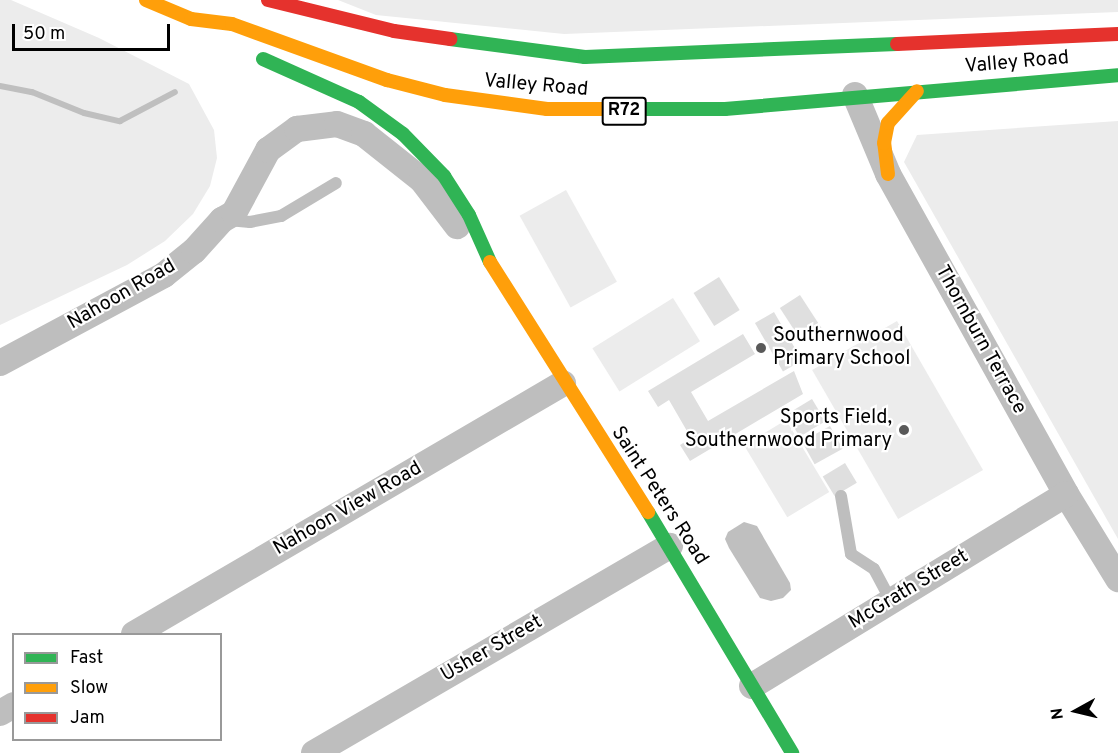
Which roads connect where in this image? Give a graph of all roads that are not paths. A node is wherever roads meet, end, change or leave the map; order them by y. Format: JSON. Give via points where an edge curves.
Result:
{"nodes":[{"id":1,"x":146,"y":0,"type":"edge"},
{"id":2,"x":268,"y":0,"type":"edge"},
{"id":3,"x":191,"y":19,"type":"junction"},
{"id":4,"x":1118,"y":34,"type":"edge"},
{"id":5,"x":218,"y":38,"type":"dead end"},
{"id":6,"x":248,"y":53,"type":"dead end"},
{"id":7,"x":640,"y":55,"type":"junction"},
{"id":8,"x":821,"y":63,"type":"dead end"},
{"id":9,"x":1118,"y":75,"type":"edge"},
{"id":10,"x":850,"y":88,"type":"junction"},
{"id":11,"x":917,"y":91,"type":"junction"},
{"id":12,"x":888,"y":174,"type":"junction"},
{"id":13,"x":336,"y":183,"type":"dead end"},
{"id":14,"x":222,"y":220,"type":"junction"},
{"id":15,"x":490,"y":262,"type":"junction"},
{"id":16,"x":0,"y":363,"type":"edge"},
{"id":17,"x":562,"y":383,"type":"junction"},
{"id":18,"x":1066,"y":494,"type":"junction"},
{"id":19,"x":841,"y":496,"type":"dead end"},
{"id":20,"x":670,"y":546,"type":"junction"},
{"id":21,"x":1118,"y":579,"type":"edge"},
{"id":22,"x":891,"y":601,"type":"junction"},
{"id":23,"x":136,"y":633,"type":"edge"},
{"id":24,"x":752,"y":686,"type":"junction"},
{"id":25,"x":314,"y":753,"type":"edge"},
{"id":26,"x":792,"y":753,"type":"edge"}],
"edges":[{"from":1,"to":3,"type":"main road","name":"Valley Road","number":"R72"},
{"from":2,"to":7,"type":"main road","name":"Valley Road","via":[[394,31],[461,42],[585,57]]},
{"from":3,"to":5,"type":"main road"},
{"from":3,"to":10,"type":"main road","name":"Valley Road","number":"R72","via":[[232,24],[387,80],[445,95],[525,107],[576,111],[725,109]]},
{"from":4,"to":7,"type":"main road","name":"Valley Road"},
{"from":6,"to":15,"type":"main road","name":"Saint Peters Road","via":[[342,93],[403,134],[444,176],[469,215]]},
{"from":7,"to":8,"type":"main road","via":[[708,62]]},
{"from":9,"to":11,"type":"main road","name":"Valley Road","number":"R72"},
{"from":10,"to":11,"type":"main road","name":"Valley Road","number":"R72"},
{"from":10,"to":12,"type":"street","name":"Thornburn Terrace"},
{"from":11,"to":12,"type":"main road","via":[[888,123],[884,144]]},
{"from":12,"to":18,"type":"street","name":"Thornburn Terrace"},
{"from":13,"to":14,"type":"lane","via":[[281,216],[250,222]]},
{"from":14,"to":15,"type":"street","name":"Nahoon Road","via":[[242,204],[258,164],[281,138],[315,124],[337,124],[364,134],[422,180]]},
{"from":14,"to":16,"type":"street","name":"Nahoon Road","via":[[194,251],[164,275]]},
{"from":15,"to":17,"type":"main road","name":"Saint Peters Road"},
{"from":17,"to":20,"type":"main road","name":"Saint Peters Road"},
{"from":17,"to":23,"type":"street","name":"Nahoon View Road"},
{"from":18,"to":21,"type":"street","name":"Thornburn Terrace"},
{"from":18,"to":22,"type":"street","name":"McGrath Street"},
{"from":19,"to":22,"type":"lane","via":[[851,554],[874,569]]},
{"from":20,"to":24,"type":"main road","name":"Saint Peters Road"},
{"from":20,"to":25,"type":"street","name":"Usher Street"},
{"from":22,"to":24,"type":"street","name":"McGrath Street"},
{"from":24,"to":26,"type":"main road","name":"Saint Peters Road"}]}
